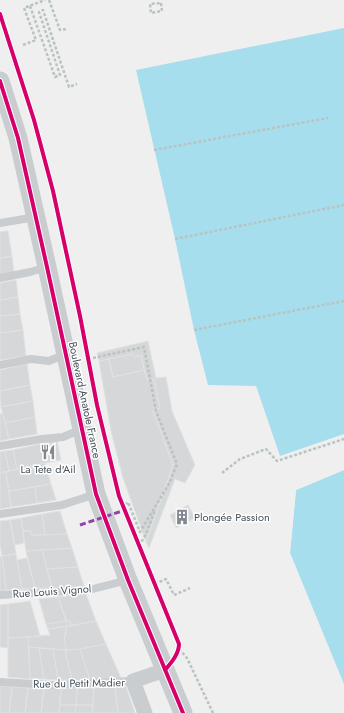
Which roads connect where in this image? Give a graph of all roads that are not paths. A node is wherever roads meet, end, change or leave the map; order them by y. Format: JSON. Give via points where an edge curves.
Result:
{"nodes":[{"id":1,"x":0,"y":81,"type":"edge"},
{"id":2,"x":36,"y":217,"type":"junction"},
{"id":3,"x":0,"y":223,"type":"edge"},
{"id":4,"x":47,"y":267,"type":"junction"},
{"id":5,"x":0,"y":278,"type":"edge"},
{"id":6,"x":66,"y":354,"type":"junction"},
{"id":7,"x":0,"y":365,"type":"edge"},
{"id":8,"x":82,"y":429,"type":"junction"},
{"id":9,"x":0,"y":446,"type":"edge"},
{"id":10,"x":96,"y":494,"type":"junction"},
{"id":11,"x":0,"y":514,"type":"edge"},
{"id":12,"x":128,"y":580,"type":"junction"},
{"id":13,"x":0,"y":595,"type":"edge"},
{"id":14,"x":165,"y":670,"type":"junction"},
{"id":15,"x":134,"y":681,"type":"junction"},
{"id":16,"x":0,"y":682,"type":"edge"},
{"id":17,"x":144,"y":713,"type":"edge"},
{"id":18,"x":183,"y":713,"type":"edge"}],
"edges":[{"from":1,"to":2,"type":"street","name":"Boulevard Anatole France","via":[[18,138]]},
{"from":2,"to":3,"type":"lane"},
{"from":2,"to":4,"type":"street","name":"Boulevard Anatole France"},
{"from":4,"to":5,"type":"lane"},
{"from":4,"to":6,"type":"street","name":"Boulevard Anatole France"},
{"from":6,"to":7,"type":"lane","via":[[49,361],[31,359]]},
{"from":6,"to":8,"type":"street","name":"Boulevard Anatole France"},
{"from":8,"to":9,"type":"lane","via":[[63,437]]},
{"from":8,"to":10,"type":"street","name":"Boulevard Anatole France"},
{"from":10,"to":11,"type":"lane","via":[[67,504]]},
{"from":10,"to":12,"type":"street","name":"Boulevard Anatole France"},
{"from":12,"to":13,"type":"lane","name":"Rue Louis Vignol","via":[[89,590]]},
{"from":12,"to":14,"type":"street","name":"Boulevard Anatole France"},
{"from":14,"to":15,"type":"street"},
{"from":14,"to":18,"type":"street","name":"Boulevard Anatole France"},
{"from":15,"to":16,"type":"lane","name":"Rue du Petit Madier","via":[[52,685]]},
{"from":15,"to":17,"type":"street"}]}
